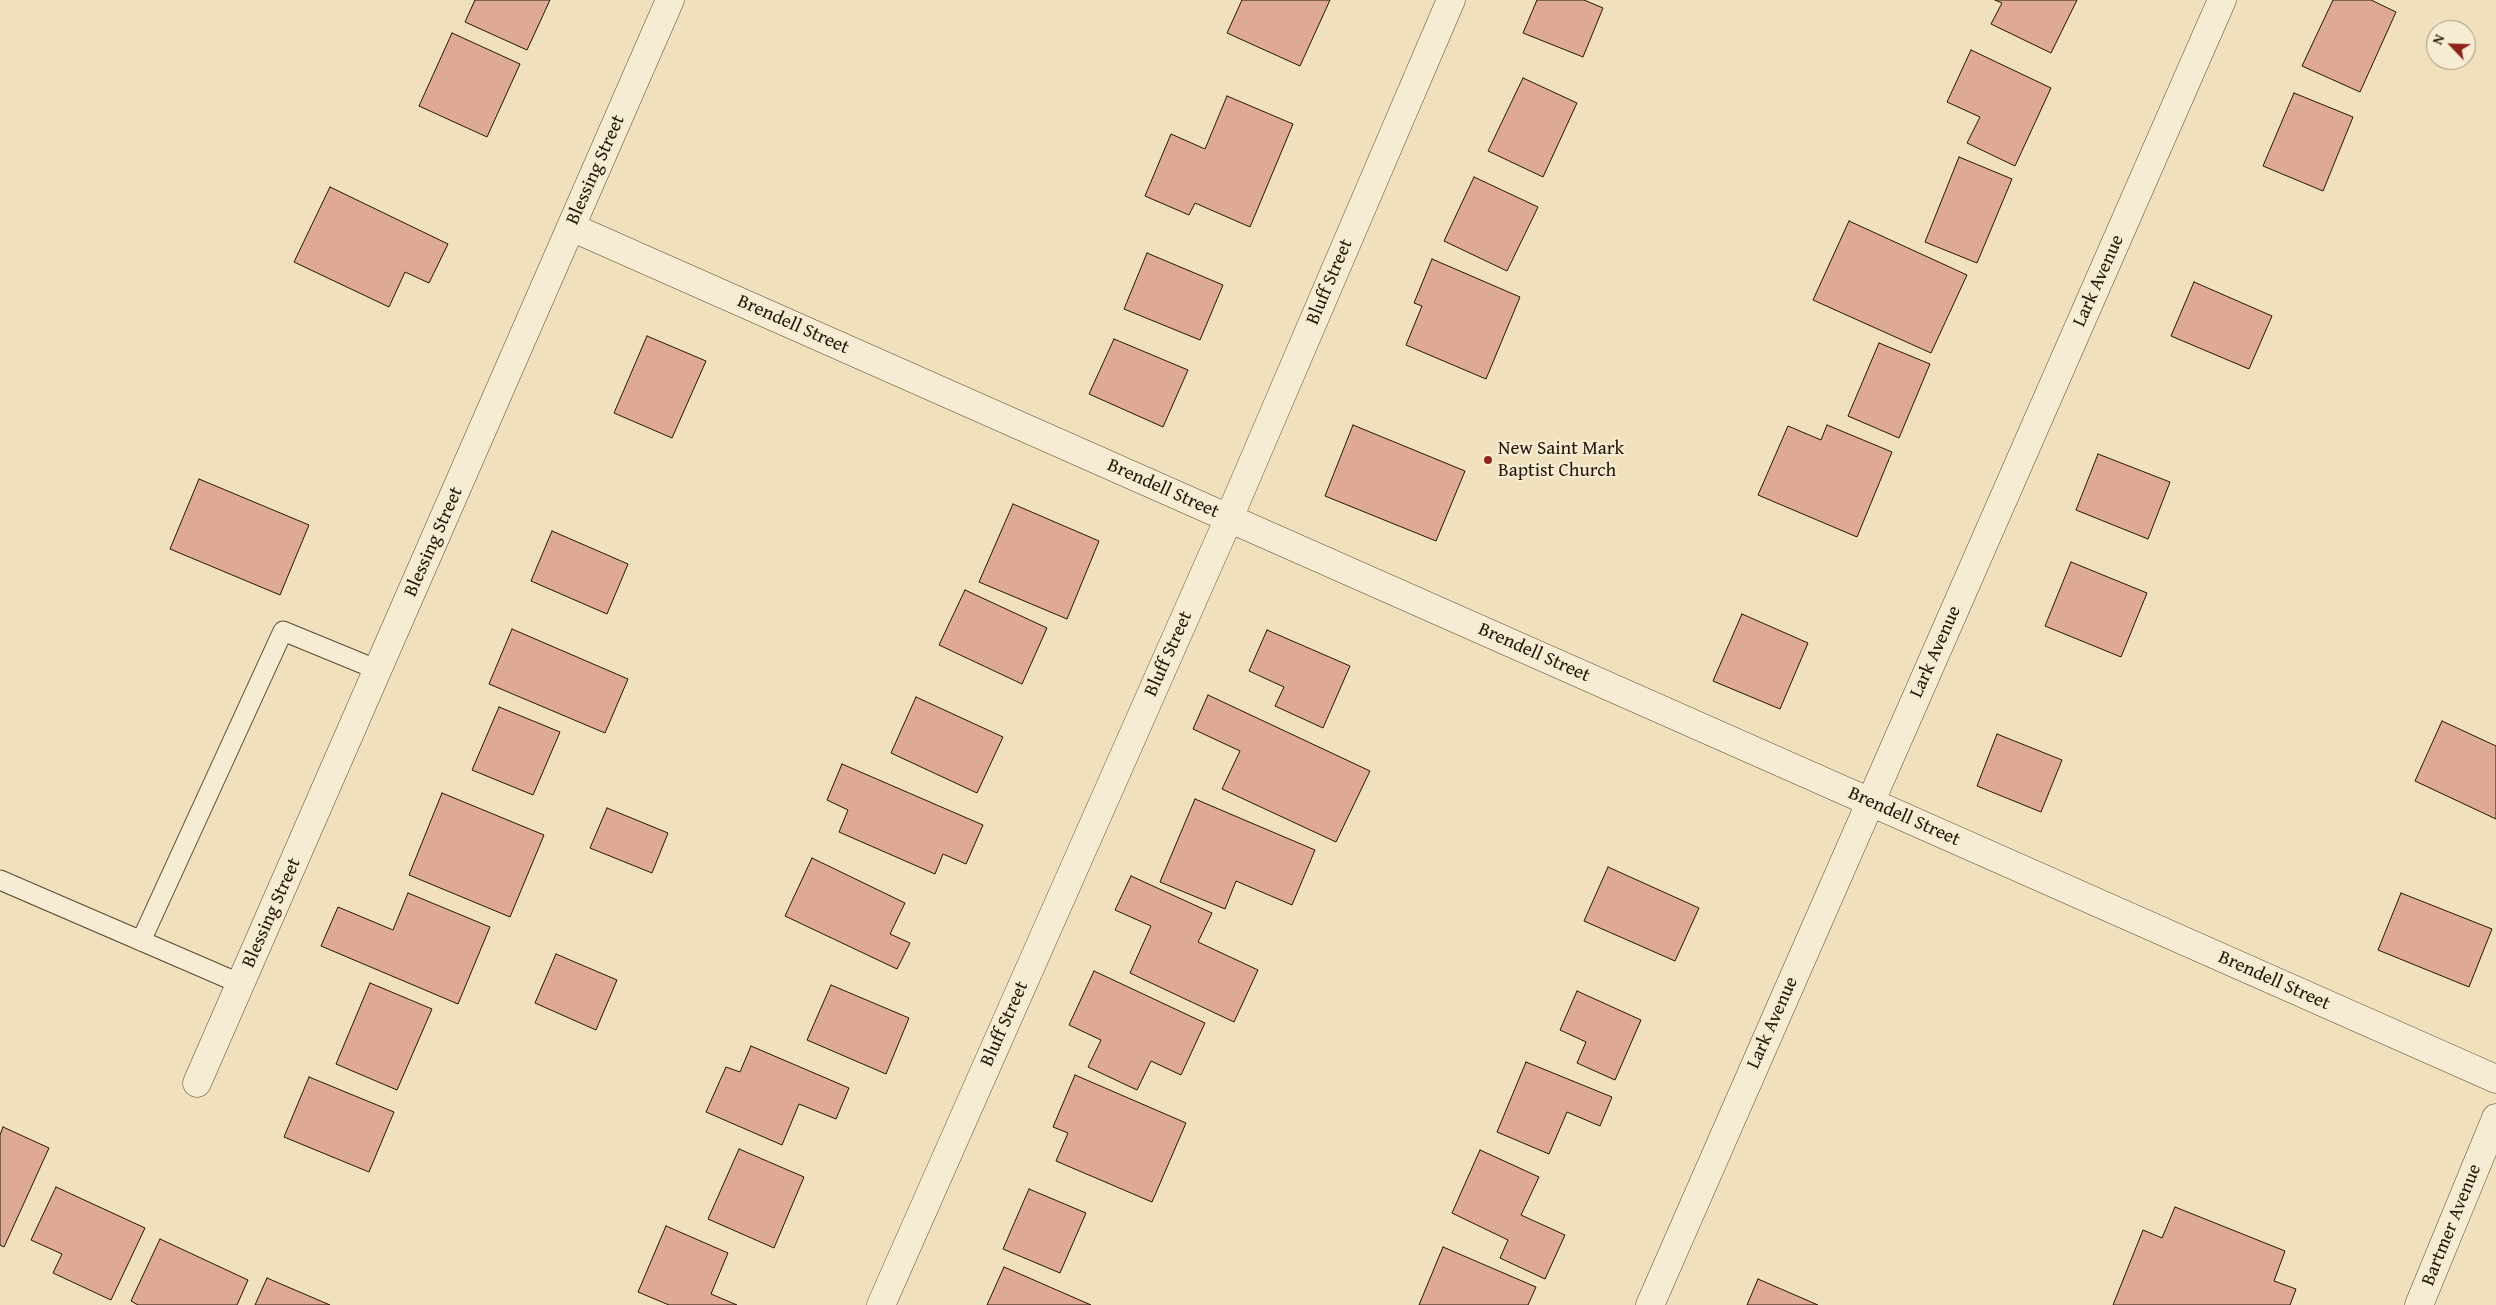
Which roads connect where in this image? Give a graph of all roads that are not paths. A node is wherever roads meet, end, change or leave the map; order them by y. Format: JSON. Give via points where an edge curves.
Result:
{"nodes":[{"id":1,"x":670,"y":0,"type":"edge"},
{"id":2,"x":1451,"y":0,"type":"edge"},
{"id":3,"x":2222,"y":0,"type":"edge"},
{"id":4,"x":571,"y":228,"type":"junction"},
{"id":5,"x":1229,"y":518,"type":"junction"},
{"id":6,"x":378,"y":670,"type":"junction"},
{"id":7,"x":1870,"y":802,"type":"junction"},
{"id":8,"x":0,"y":880,"type":"edge"},
{"id":9,"x":141,"y":941,"type":"junction"},
{"id":10,"x":240,"y":984,"type":"junction"},
{"id":11,"x":2496,"y":1079,"type":"edge"},
{"id":12,"x":197,"y":1083,"type":"dead end"},
{"id":13,"x":2496,"y":1118,"type":"edge"},
{"id":14,"x":880,"y":1305,"type":"edge"},
{"id":15,"x":1650,"y":1305,"type":"edge"},
{"id":16,"x":2419,"y":1305,"type":"edge"}],
"edges":[{"from":1,"to":4,"type":"street","name":"Blessing Street"},
{"from":2,"to":5,"type":"street","name":"Bluff Street"},
{"from":3,"to":7,"type":"street","name":"Lark Avenue"},
{"from":4,"to":5,"type":"street","name":"Brendell Street"},
{"from":4,"to":6,"type":"street","name":"Blessing Street"},
{"from":5,"to":7,"type":"street","name":"Brendell Street"},
{"from":5,"to":14,"type":"street","name":"Bluff Street"},
{"from":6,"to":9,"type":"lane","via":[[283,631]]},
{"from":6,"to":10,"type":"street","name":"Blessing Street"},
{"from":7,"to":11,"type":"street","name":"Brendell Street"},
{"from":7,"to":15,"type":"street","name":"Lark Avenue"},
{"from":8,"to":9,"type":"lane"},
{"from":9,"to":10,"type":"lane"},
{"from":10,"to":12,"type":"street","name":"Blessing Street"},
{"from":13,"to":16,"type":"street","name":"Bartmer Avenue"}]}
